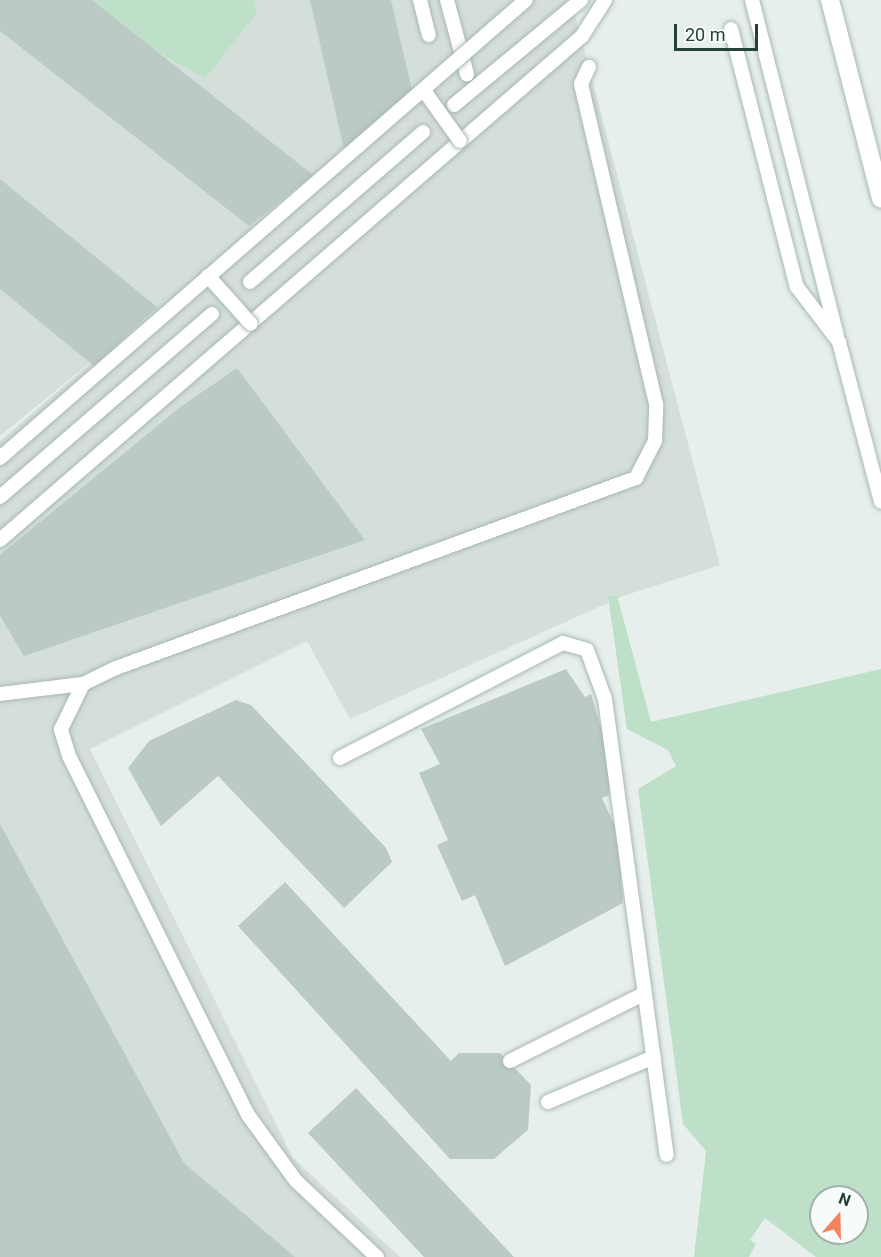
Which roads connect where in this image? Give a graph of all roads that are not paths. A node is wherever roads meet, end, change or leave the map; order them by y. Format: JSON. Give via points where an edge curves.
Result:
{"nodes":[{"id":1,"x":420,"y":0,"type":"edge"},
{"id":2,"x":447,"y":0,"type":"edge"},
{"id":3,"x":526,"y":0,"type":"edge"},
{"id":4,"x":581,"y":0,"type":"edge"},
{"id":5,"x":605,"y":0,"type":"edge"},
{"id":6,"x":752,"y":0,"type":"edge"},
{"id":7,"x":830,"y":0,"type":"edge"},
{"id":8,"x":567,"y":5,"type":"edge"},
{"id":9,"x":731,"y":29,"type":"dead end"},
{"id":10,"x":429,"y":35,"type":"dead end"},
{"id":11,"x":589,"y":67,"type":"dead end"},
{"id":12,"x":467,"y":74,"type":"dead end"},
{"id":13,"x":424,"y":92,"type":"junction"},
{"id":14,"x":454,"y":105,"type":"dead end"},
{"id":15,"x":423,"y":132,"type":"dead end"},
{"id":16,"x":460,"y":141,"type":"junction"},
{"id":17,"x":881,"y":199,"type":"edge"},
{"id":18,"x":205,"y":272,"type":"junction"},
{"id":19,"x":250,"y":282,"type":"dead end"},
{"id":20,"x":212,"y":314,"type":"dead end"},
{"id":21,"x":250,"y":324,"type":"junction"},
{"id":22,"x":839,"y":342,"type":"junction"},
{"id":23,"x":0,"y":458,"type":"edge"},
{"id":24,"x":0,"y":497,"type":"edge"},
{"id":25,"x":881,"y":502,"type":"edge"},
{"id":26,"x":0,"y":540,"type":"edge"},
{"id":27,"x":83,"y":684,"type":"junction"},
{"id":28,"x":0,"y":694,"type":"edge"},
{"id":29,"x":340,"y":758,"type":"dead end"},
{"id":30,"x":645,"y":993,"type":"junction"},
{"id":31,"x":654,"y":1057,"type":"junction"},
{"id":32,"x":510,"y":1061,"type":"dead end"},
{"id":33,"x":548,"y":1102,"type":"dead end"},
{"id":34,"x":667,"y":1155,"type":"dead end"},
{"id":35,"x":377,"y":1257,"type":"edge"}],
"edges":[{"from":1,"to":10,"type":"lane"},
{"from":2,"to":12,"type":"lane"},
{"from":3,"to":13,"type":"lane","bridge":true},
{"from":4,"to":8,"type":"lane"},
{"from":5,"to":16,"type":"lane","via":[[582,36]]},
{"from":6,"to":22,"type":"lane"},
{"from":7,"to":17,"type":"main road"},
{"from":8,"to":14,"type":"lane"},
{"from":9,"to":22,"type":"lane","via":[[796,287]]},
{"from":11,"to":27,"type":"lane","via":[[581,84],[656,404],[655,441],[636,478],[314,593]]},
{"from":13,"to":16,"type":"lane","bridge":true},
{"from":13,"to":18,"type":"lane","bridge":true},
{"from":15,"to":19,"type":"lane"},
{"from":16,"to":21,"type":"lane"},
{"from":18,"to":21,"type":"lane","bridge":true},
{"from":18,"to":23,"type":"lane","bridge":true},
{"from":20,"to":24,"type":"lane"},
{"from":21,"to":26,"type":"lane"},
{"from":22,"to":25,"type":"lane"},
{"from":27,"to":28,"type":"lane"},
{"from":27,"to":35,"type":"lane","via":[[61,729],[69,756],[248,1115],[296,1181]]},
{"from":29,"to":30,"type":"lane","via":[[562,643],[587,650],[606,699]]},
{"from":30,"to":31,"type":"lane"},
{"from":30,"to":32,"type":"lane"},
{"from":31,"to":33,"type":"lane"},
{"from":31,"to":34,"type":"lane"}]}
